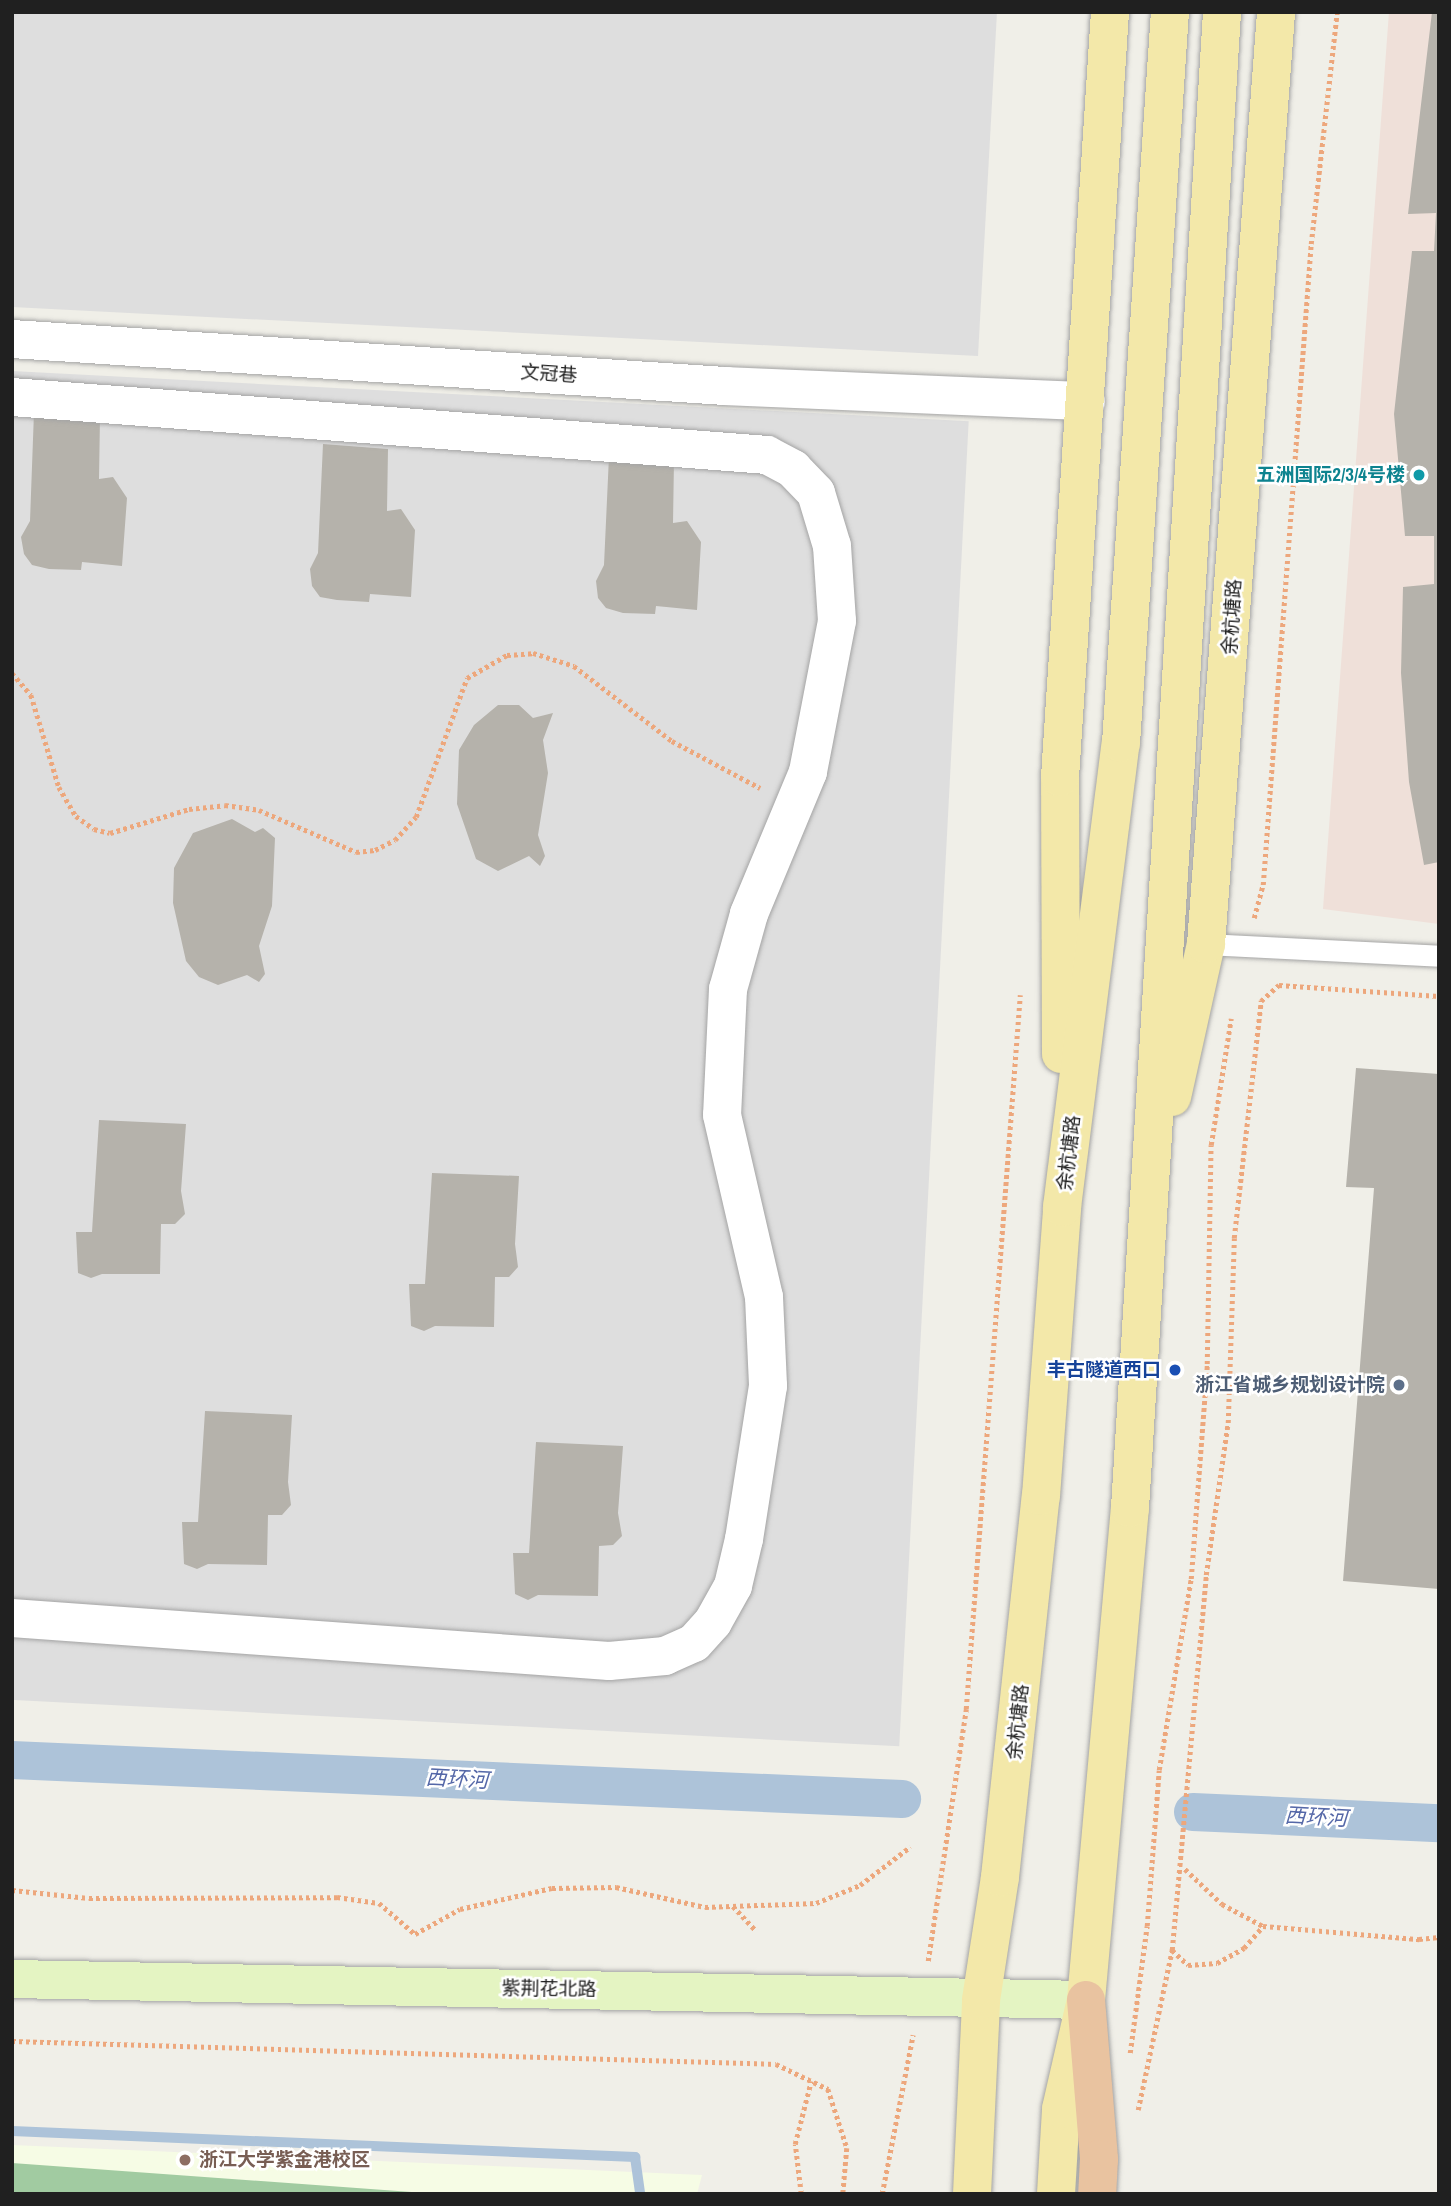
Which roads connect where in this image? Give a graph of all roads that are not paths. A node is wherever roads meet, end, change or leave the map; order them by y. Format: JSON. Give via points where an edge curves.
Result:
{"nodes":[{"id":1,"x":1110,"y":12,"type":"edge"},
{"id":2,"x":1170,"y":12,"type":"edge"},
{"id":3,"x":1222,"y":12,"type":"edge"},
{"id":4,"x":1276,"y":12,"type":"edge"},
{"id":5,"x":12,"y":339,"type":"edge"},
{"id":6,"x":12,"y":397,"type":"edge"},
{"id":7,"x":1086,"y":401,"type":"junction"},
{"id":8,"x":1206,"y":944,"type":"junction"},
{"id":9,"x":1439,"y":956,"type":"edge"},
{"id":10,"x":1062,"y":1207,"type":"junction"},
{"id":11,"x":1146,"y":1215,"type":"junction"},
{"id":12,"x":12,"y":1618,"type":"edge"},
{"id":13,"x":12,"y":1979,"type":"edge"},
{"id":14,"x":981,"y":2000,"type":"junction"},
{"id":15,"x":1086,"y":2000,"type":"junction"},
{"id":16,"x":972,"y":2194,"type":"edge"},
{"id":17,"x":1056,"y":2194,"type":"edge"},
{"id":18,"x":1097,"y":2194,"type":"edge"}],
"edges":[{"from":1,"to":7,"type":"main road","name":"余杭塘路"},
{"from":2,"to":10,"type":"main road","name":"余杭塘路","via":[[1121,743]]},
{"from":3,"to":11,"type":"main road","name":"余杭塘路"},
{"from":4,"to":8,"type":"main road","name":"余杭塘路"},
{"from":5,"to":7,"type":"street","name":"文冠巷","via":[[725,386]]},
{"from":6,"to":12,"type":"street","via":[[767,455],[793,469],[816,493],[832,546],[836,621],[822,714],[798,800],[749,914],[727,989],[722,1115],[764,1297],[768,1386],[760,1459],[733,1586],[713,1622],[694,1643],[665,1656],[609,1661]]},
{"from":7,"to":10,"type":"main road","name":"余杭塘路","via":[[1060,777]]},
{"from":8,"to":9,"type":"lane"},
{"from":8,"to":11,"type":"main road","name":"余杭塘路"},
{"from":10,"to":14,"type":"main road","name":"余杭塘路","via":[[1032,1591]]},
{"from":11,"to":15,"type":"main road","name":"余杭塘路","via":[[1130,1508]]},
{"from":13,"to":14,"type":"main road","name":"紫荆花北路"},
{"from":14,"to":15,"type":"main road","name":"紫荆花北路"},
{"from":14,"to":16,"type":"main road","name":"余杭塘路"},
{"from":15,"to":17,"type":"main road","name":"余杭塘路","via":[[1061,2109]]},
{"from":15,"to":18,"type":"highway"}]}
